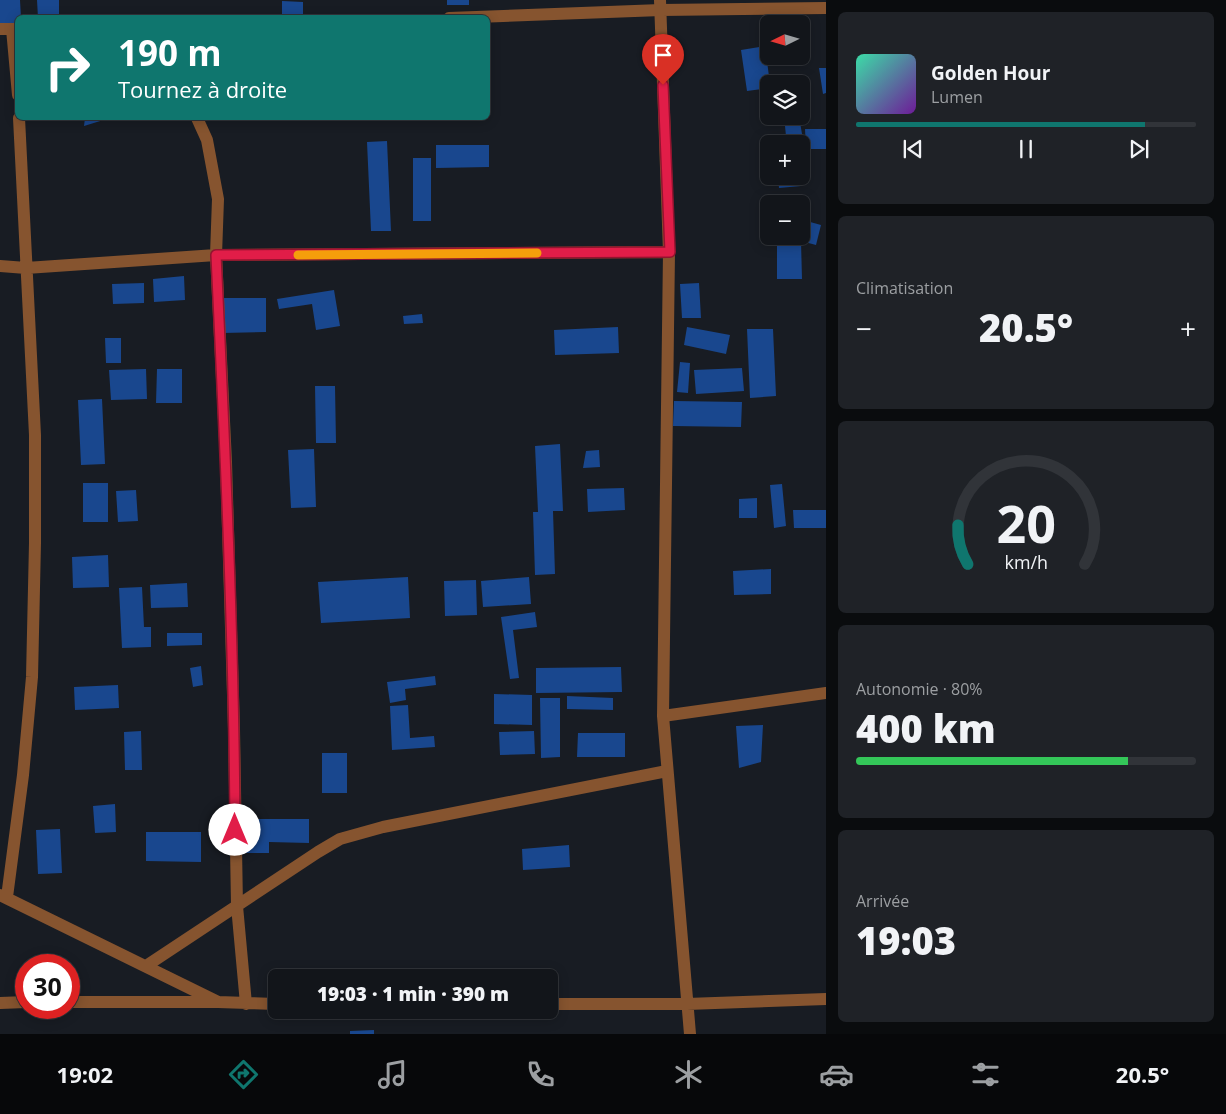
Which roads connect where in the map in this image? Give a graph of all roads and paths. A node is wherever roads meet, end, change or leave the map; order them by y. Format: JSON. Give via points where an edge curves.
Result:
{"nodes":[{"id":1,"x":660,"y":5,"type":"edge"},
{"id":2,"x":826,"y":8,"type":"edge"},
{"id":3,"x":490,"y":15,"type":"edge"},
{"id":4,"x":10,"y":29,"type":"edge"},
{"id":5,"x":15,"y":70,"type":"edge"},
{"id":6,"x":20,"y":120,"type":"edge"},
{"id":7,"x":198,"y":120,"type":"edge"},
{"id":8,"x":670,"y":252,"type":"junction"},
{"id":9,"x":216,"y":255,"type":"junction"},
{"id":10,"x":0,"y":266,"type":"edge"},
{"id":11,"x":26,"y":268,"type":"junction"},
{"id":12,"x":826,"y":693,"type":"edge"},
{"id":13,"x":663,"y":716,"type":"junction"},
{"id":14,"x":667,"y":771,"type":"junction"},
{"id":15,"x":4,"y":896,"type":"edge"},
{"id":16,"x":237,"y":906,"type":"junction"},
{"id":17,"x":146,"y":966,"type":"junction"},
{"id":18,"x":826,"y":999,"type":"edge"},
{"id":19,"x":15,"y":1002,"type":"edge"},
{"id":20,"x":80,"y":1002,"type":"edge"},
{"id":21,"x":218,"y":1002,"type":"junction"},
{"id":22,"x":0,"y":1003,"type":"edge"},
{"id":23,"x":246,"y":1004,"type":"junction"},
{"id":24,"x":268,"y":1004,"type":"edge"},
{"id":25,"x":558,"y":1004,"type":"edge"},
{"id":26,"x":687,"y":1004,"type":"junction"},
{"id":27,"x":690,"y":1034,"type":"edge"}],
"edges":[{"from":1,"to":2,"type":"street"},
{"from":1,"to":3,"type":"street"},
{"from":1,"to":8,"type":"street"},
{"from":4,"to":5,"type":"street"},
{"from":6,"to":11,"type":"street"},
{"from":7,"to":9,"type":"street","via":[[207,140],[218,199]]},
{"from":8,"to":9,"type":"street"},
{"from":8,"to":13,"type":"street"},
{"from":9,"to":11,"type":"street"},
{"from":9,"to":16,"type":"street","via":[[226,462]]},
{"from":10,"to":11,"type":"street"},
{"from":11,"to":15,"type":"street","via":[[35,435],[32,677],[23,775]]},
{"from":12,"to":13,"type":"street"},
{"from":13,"to":14,"type":"street"},
{"from":14,"to":16,"type":"street","via":[[383,827],[340,839]]},
{"from":14,"to":26,"type":"street"},
{"from":15,"to":17,"type":"street"},
{"from":16,"to":17,"type":"street"},
{"from":16,"to":23,"type":"street"},
{"from":17,"to":21,"type":"street"},
{"from":18,"to":26,"type":"street"},
{"from":19,"to":22,"type":"street"},
{"from":20,"to":21,"type":"street"},
{"from":21,"to":23,"type":"street"},
{"from":23,"to":24,"type":"street"},
{"from":25,"to":26,"type":"street"},
{"from":26,"to":27,"type":"street"}]}
